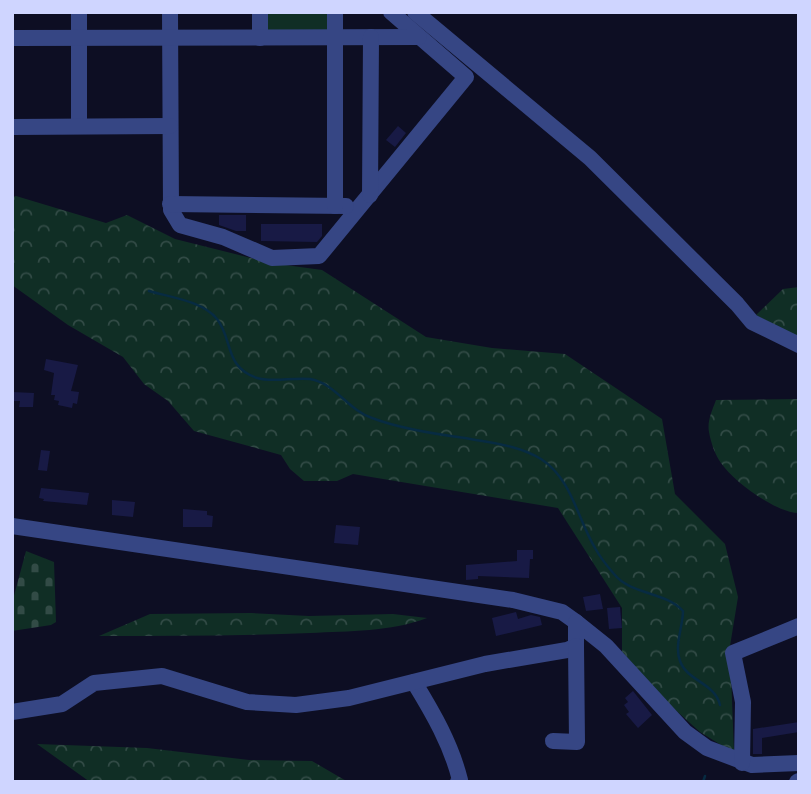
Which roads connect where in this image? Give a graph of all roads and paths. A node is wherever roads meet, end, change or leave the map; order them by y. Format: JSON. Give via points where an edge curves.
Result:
{"nodes":[{"id":1,"x":79,"y":12,"type":"edge"},
{"id":2,"x":170,"y":12,"type":"edge"},
{"id":3,"x":260,"y":12,"type":"edge"},
{"id":4,"x":335,"y":12,"type":"edge"},
{"id":5,"x":390,"y":12,"type":"edge"},
{"id":6,"x":415,"y":12,"type":"edge"},
{"id":7,"x":335,"y":37,"type":"junction"},
{"id":8,"x":371,"y":37,"type":"junction"},
{"id":9,"x":419,"y":37,"type":"junction"},
{"id":10,"x":12,"y":38,"type":"edge"},
{"id":11,"x":79,"y":38,"type":"junction"},
{"id":12,"x":170,"y":38,"type":"junction"},
{"id":13,"x":260,"y":38,"type":"junction"},
{"id":14,"x":79,"y":126,"type":"junction"},
{"id":15,"x":170,"y":126,"type":"junction"},
{"id":16,"x":12,"y":127,"type":"edge"},
{"id":17,"x":365,"y":200,"type":"junction"},
{"id":18,"x":170,"y":204,"type":"junction"},
{"id":19,"x":335,"y":205,"type":"junction"},
{"id":20,"x":799,"y":345,"type":"edge"},
{"id":21,"x":12,"y":526,"type":"edge"},
{"id":22,"x":576,"y":622,"type":"junction"},
{"id":23,"x":799,"y":626,"type":"edge"},
{"id":24,"x":576,"y":646,"type":"junction"},
{"id":25,"x":414,"y":682,"type":"junction"},
{"id":26,"x":12,"y":712,"type":"edge"},
{"id":27,"x":553,"y":741,"type":"dead end"},
{"id":28,"x":742,"y":762,"type":"junction"},
{"id":29,"x":799,"y":763,"type":"edge"},
{"id":30,"x":458,"y":782,"type":"edge"}],
"edges":[{"from":1,"to":11,"type":"street"},
{"from":2,"to":12,"type":"street"},
{"from":3,"to":13,"type":"street"},
{"from":4,"to":7,"type":"street"},
{"from":5,"to":9,"type":"street"},
{"from":6,"to":20,"type":"street","via":[[590,158],[752,322]]},
{"from":7,"to":8,"type":"street"},
{"from":7,"to":13,"type":"street"},
{"from":7,"to":19,"type":"street"},
{"from":8,"to":9,"type":"street"},
{"from":8,"to":17,"type":"street"},
{"from":9,"to":17,"type":"street","via":[[466,78]]},
{"from":10,"to":11,"type":"street"},
{"from":11,"to":12,"type":"street"},
{"from":11,"to":14,"type":"street"},
{"from":12,"to":13,"type":"street"},
{"from":12,"to":15,"type":"street"},
{"from":14,"to":15,"type":"street"},
{"from":14,"to":16,"type":"street"},
{"from":15,"to":18,"type":"street"},
{"from":17,"to":18,"type":"street","via":[[320,256],[272,258],[180,225]]},
{"from":17,"to":19,"type":"street"},
{"from":18,"to":19,"type":"street"},
{"from":21,"to":22,"type":"street","via":[[513,600],[562,612]]},
{"from":22,"to":24,"type":"street"},
{"from":22,"to":28,"type":"street","via":[[606,646],[685,732],[707,748]]},
{"from":23,"to":28,"type":"street","via":[[733,653],[743,702]]},
{"from":24,"to":25,"type":"street"},
{"from":24,"to":27,"type":"street","via":[[577,742]]},
{"from":25,"to":26,"type":"street","via":[[296,705],[247,702],[162,676],[94,683],[62,704]]},
{"from":25,"to":30,"type":"street","via":[[438,722]]},
{"from":28,"to":29,"type":"street"}]}
